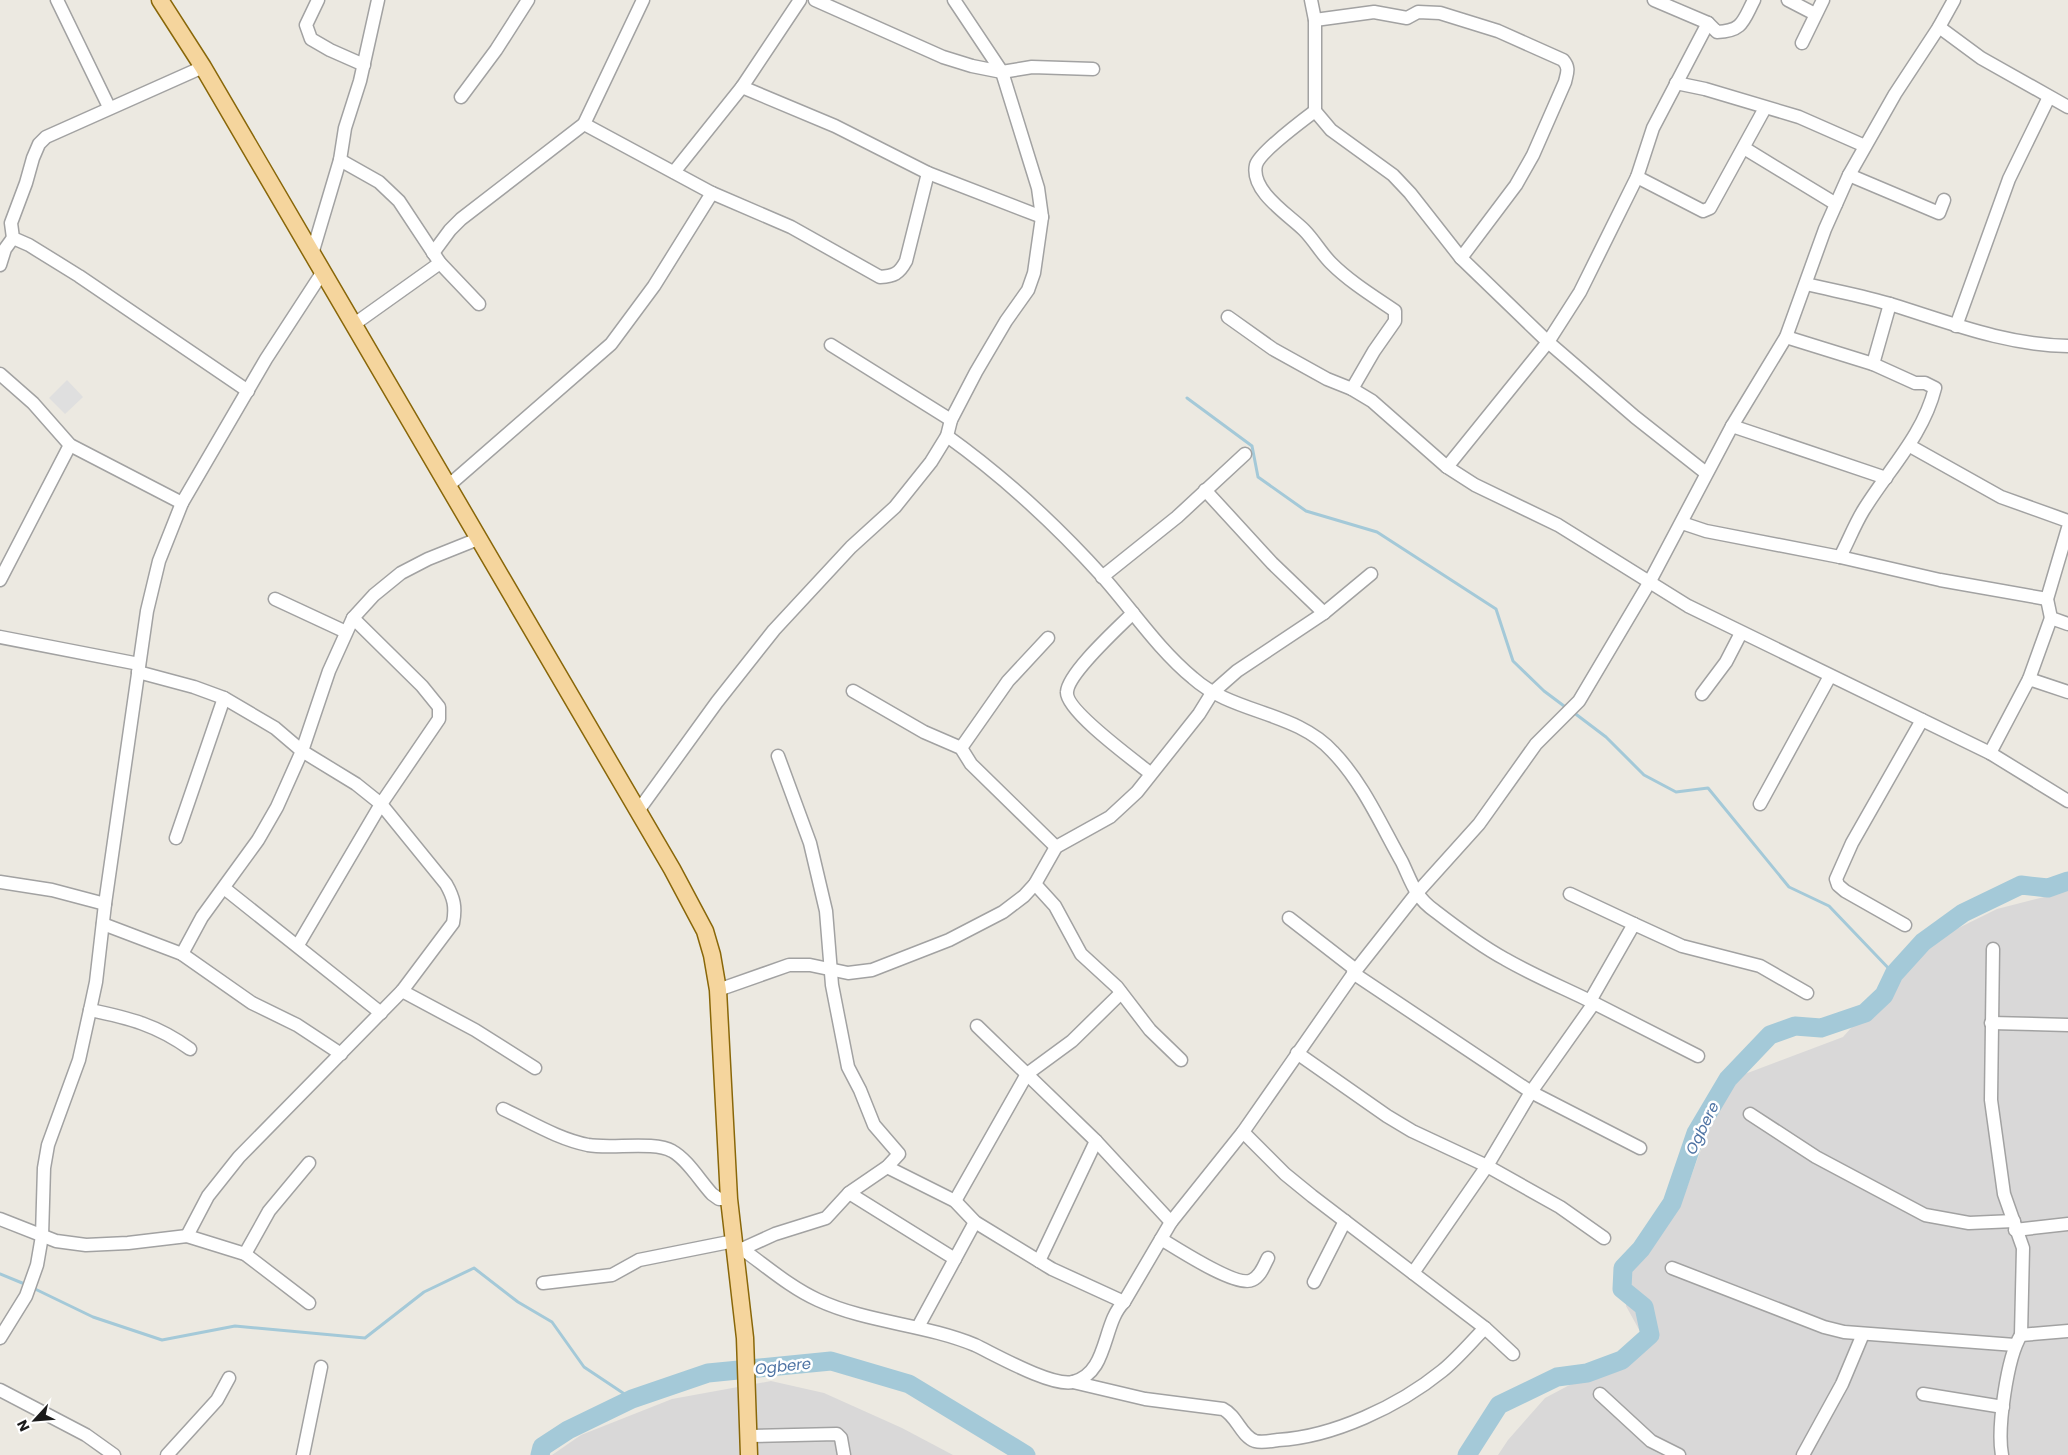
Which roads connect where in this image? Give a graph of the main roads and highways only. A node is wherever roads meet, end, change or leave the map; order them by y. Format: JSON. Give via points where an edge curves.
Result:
{"nodes":[{"id":1,"x":160,"y":0,"type":"edge"},
{"id":2,"x":749,"y":1455,"type":"edge"}],
"edges":[{"from":1,"to":2,"type":"main road","via":[[203,67],[705,930],[718,990],[729,1199],[745,1338]]}]}
